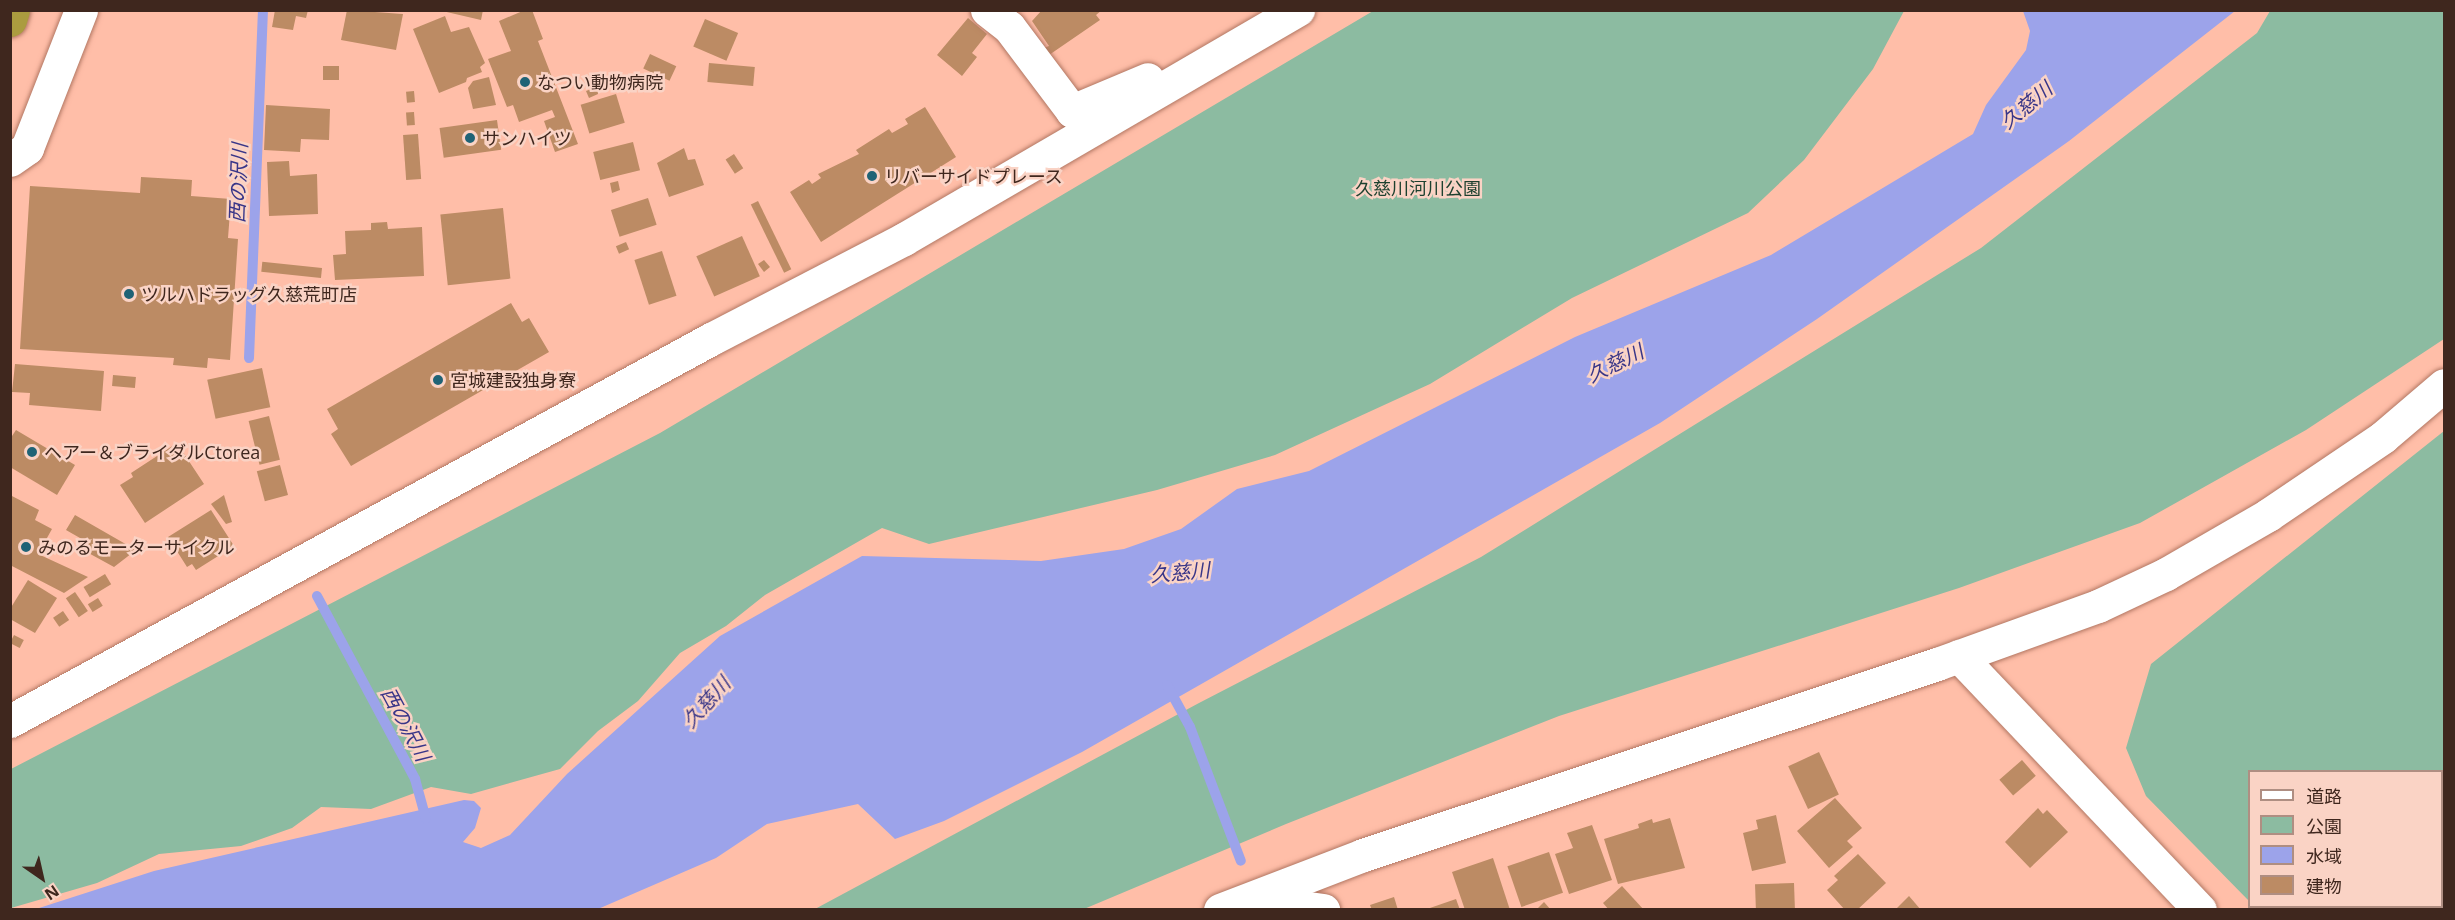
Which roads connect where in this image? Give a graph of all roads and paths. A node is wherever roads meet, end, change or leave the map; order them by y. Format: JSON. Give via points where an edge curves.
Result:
{"nodes":[{"id":1,"x":13,"y":10,"type":"edge"},
{"id":2,"x":81,"y":10,"type":"edge"},
{"id":3,"x":987,"y":10,"type":"edge"},
{"id":4,"x":1298,"y":10,"type":"edge"},
{"id":5,"x":10,"y":20,"type":"edge"},
{"id":6,"x":1255,"y":34,"type":"junction"},
{"id":7,"x":10,"y":160,"type":"edge"},
{"id":8,"x":2445,"y":385,"type":"edge"},
{"id":9,"x":1959,"y":656,"type":"junction"},
{"id":10,"x":10,"y":722,"type":"edge"},
{"id":11,"x":1233,"y":904,"type":"edge"},
{"id":12,"x":1323,"y":909,"type":"edge"},
{"id":13,"x":2200,"y":909,"type":"edge"}],
"edges":[{"from":1,"to":5,"type":"highway"},
{"from":2,"to":7,"type":"street","via":[[27,148]]},
{"from":3,"to":6,"type":"street","via":[[1009,27],[1072,111]]},
{"from":4,"to":6,"type":"street"},
{"from":6,"to":10,"type":"street","via":[[904,239],[711,339]]},
{"from":8,"to":9,"type":"street","via":[[2383,437],[2268,515],[2166,574],[2098,606]]},
{"from":9,"to":11,"type":"street","via":[[1363,855]]},
{"from":9,"to":13,"type":"street"},
{"from":11,"to":12,"type":"street"}]}
